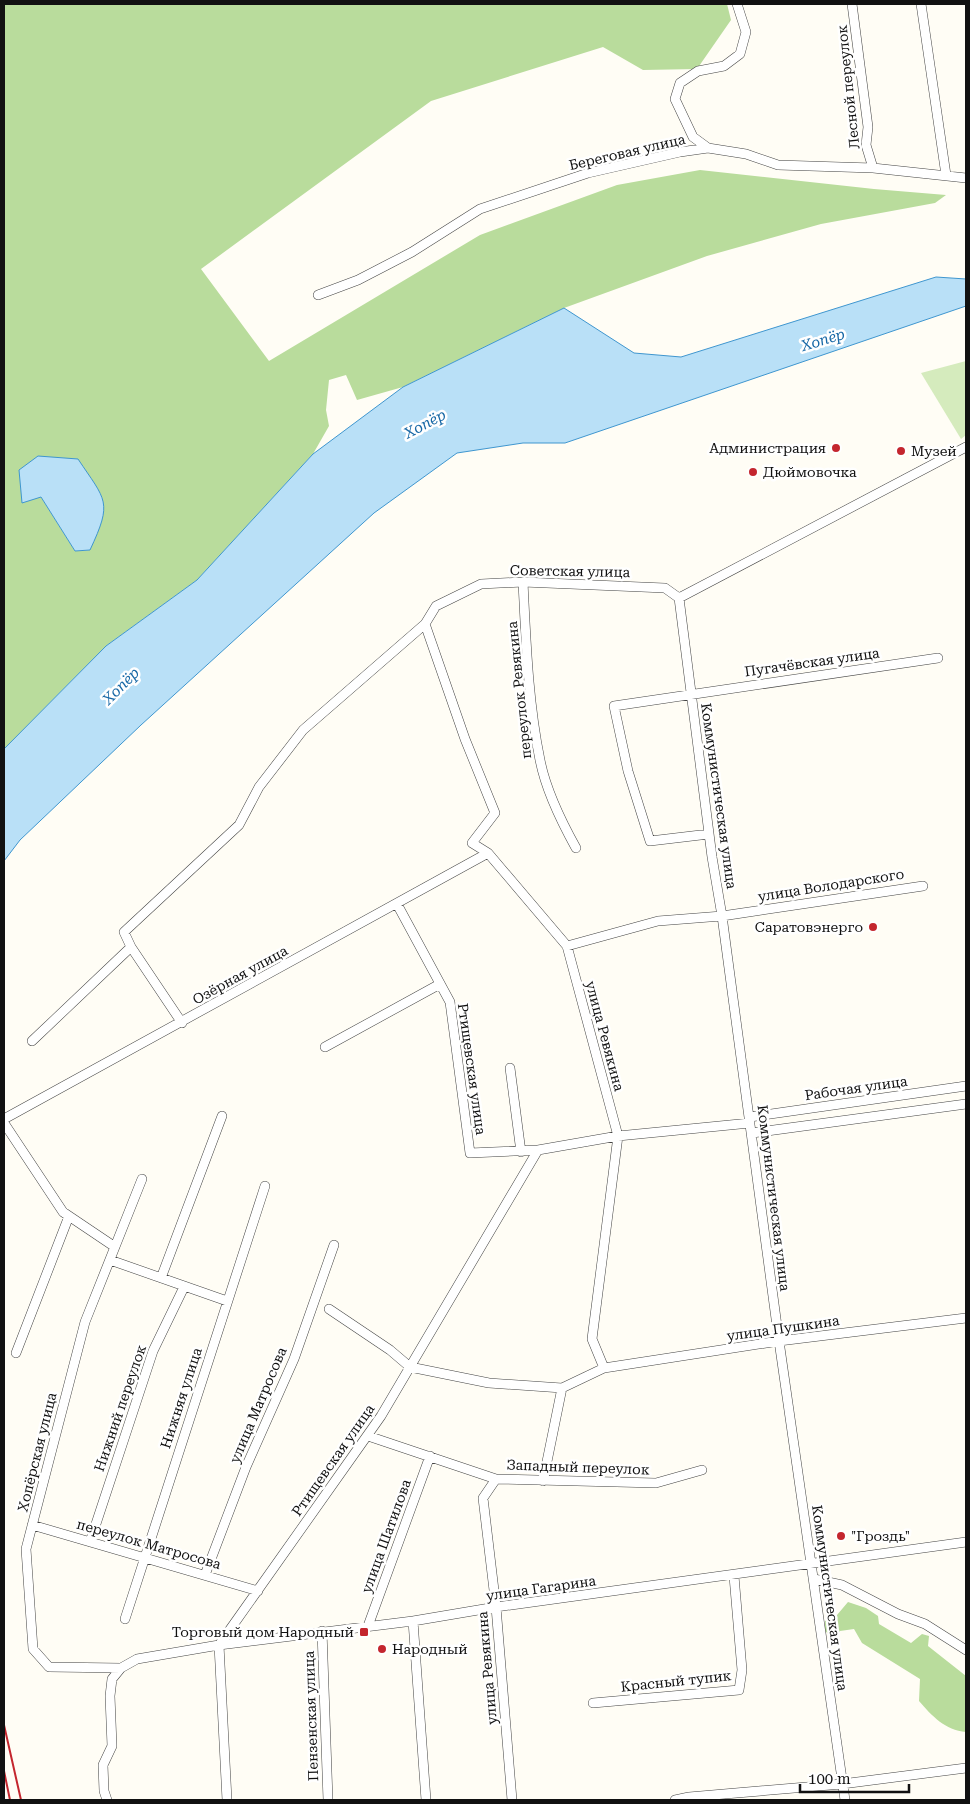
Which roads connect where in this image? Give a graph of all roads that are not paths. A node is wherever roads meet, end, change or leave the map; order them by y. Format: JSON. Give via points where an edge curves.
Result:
{"nodes":[{"id":1,"x":737,"y":4,"type":"edge"},
{"id":2,"x":852,"y":4,"type":"edge"},
{"id":3,"x":921,"y":4,"type":"edge"},
{"id":4,"x":708,"y":148,"type":"junction"},
{"id":5,"x":873,"y":168,"type":"junction"},
{"id":6,"x":946,"y":175,"type":"junction"},
{"id":7,"x":966,"y":178,"type":"edge"},
{"id":8,"x":318,"y":295,"type":"dead end"},
{"id":9,"x":966,"y":447,"type":"edge"},
{"id":10,"x":523,"y":582,"type":"junction"},
{"id":11,"x":679,"y":598,"type":"junction"},
{"id":12,"x":425,"y":624,"type":"junction"},
{"id":13,"x":938,"y":658,"type":"dead end"},
{"id":14,"x":690,"y":694,"type":"junction"},
{"id":15,"x":709,"y":834,"type":"junction"},
{"id":16,"x":576,"y":848,"type":"dead end"},
{"id":17,"x":488,"y":853,"type":"junction"},
{"id":18,"x":923,"y":886,"type":"dead end"},
{"id":19,"x":397,"y":904,"type":"junction"},
{"id":20,"x":722,"y":916,"type":"junction"},
{"id":21,"x":567,"y":946,"type":"junction"},
{"id":22,"x":131,"y":947,"type":"junction"},
{"id":23,"x":440,"y":984,"type":"junction"},
{"id":24,"x":182,"y":1023,"type":"junction"},
{"id":25,"x":32,"y":1041,"type":"dead end"},
{"id":26,"x":325,"y":1047,"type":"dead end"},
{"id":27,"x":510,"y":1068,"type":"dead end"},
{"id":28,"x":966,"y":1086,"type":"edge"},
{"id":29,"x":966,"y":1104,"type":"edge"},
{"id":30,"x":222,"y":1116,"type":"dead end"},
{"id":31,"x":4,"y":1119,"type":"edge"},
{"id":32,"x":750,"y":1120,"type":"junction"},
{"id":33,"x":4,"y":1123,"type":"edge"},
{"id":34,"x":752,"y":1133,"type":"junction"},
{"id":35,"x":618,"y":1136,"type":"junction"},
{"id":36,"x":538,"y":1150,"type":"junction"},
{"id":37,"x":521,"y":1152,"type":"junction"},
{"id":38,"x":142,"y":1178,"type":"dead end"},
{"id":39,"x":265,"y":1186,"type":"dead end"},
{"id":40,"x":69,"y":1216,"type":"junction"},
{"id":41,"x":334,"y":1245,"type":"dead end"},
{"id":42,"x":115,"y":1247,"type":"junction"},
{"id":43,"x":110,"y":1260,"type":"junction"},
{"id":44,"x":161,"y":1278,"type":"junction"},
{"id":45,"x":184,"y":1287,"type":"junction"},
{"id":46,"x":227,"y":1301,"type":"junction"},
{"id":47,"x":329,"y":1310,"type":"dead end"},
{"id":48,"x":966,"y":1318,"type":"edge"},
{"id":49,"x":779,"y":1341,"type":"junction"},
{"id":50,"x":16,"y":1353,"type":"dead end"},
{"id":51,"x":410,"y":1367,"type":"junction"},
{"id":52,"x":604,"y":1368,"type":"junction"},
{"id":53,"x":562,"y":1388,"type":"junction"},
{"id":54,"x":368,"y":1436,"type":"junction"},
{"id":55,"x":430,"y":1456,"type":"junction"},
{"id":56,"x":702,"y":1470,"type":"dead end"},
{"id":57,"x":496,"y":1479,"type":"junction"},
{"id":58,"x":543,"y":1481,"type":"junction"},
{"id":59,"x":32,"y":1525,"type":"junction"},
{"id":60,"x":90,"y":1542,"type":"junction"},
{"id":61,"x":966,"y":1542,"type":"edge"},
{"id":62,"x":144,"y":1557,"type":"junction"},
{"id":63,"x":812,"y":1563,"type":"junction"},
{"id":64,"x":205,"y":1575,"type":"junction"},
{"id":65,"x":734,"y":1576,"type":"junction"},
{"id":66,"x":814,"y":1578,"type":"junction"},
{"id":67,"x":258,"y":1591,"type":"junction"},
{"id":68,"x":496,"y":1607,"type":"junction"},
{"id":69,"x":125,"y":1619,"type":"dead end"},
{"id":70,"x":413,"y":1622,"type":"junction"},
{"id":71,"x":368,"y":1626,"type":"junction"},
{"id":72,"x":322,"y":1631,"type":"junction"},
{"id":73,"x":219,"y":1645,"type":"junction"},
{"id":74,"x":966,"y":1650,"type":"edge"},
{"id":75,"x":121,"y":1668,"type":"junction"},
{"id":76,"x":593,"y":1703,"type":"dead end"},
{"id":77,"x":966,"y":1768,"type":"edge"},
{"id":78,"x":842,"y":1784,"type":"junction"},
{"id":79,"x":107,"y":1800,"type":"edge"},
{"id":80,"x":227,"y":1800,"type":"edge"},
{"id":81,"x":328,"y":1800,"type":"edge"},
{"id":82,"x":426,"y":1800,"type":"edge"},
{"id":83,"x":512,"y":1800,"type":"edge"},
{"id":84,"x":675,"y":1800,"type":"edge"},
{"id":85,"x":845,"y":1800,"type":"edge"}],
"edges":[{"from":1,"to":4,"type":"street","via":[[746,32],[740,54],[724,66],[698,71],[680,83],[675,99],[692,138]]},
{"from":2,"to":5,"type":"street","name":"Лесной переулок","via":[[868,127],[866,145]]},
{"from":3,"to":6,"type":"street"},
{"from":4,"to":5,"type":"street","name":"Береговая улица","via":[[746,154],[778,165]]},
{"from":4,"to":8,"type":"street","name":"Береговая улица","via":[[588,172],[480,209],[412,252],[358,280]]},
{"from":5,"to":6,"type":"street","name":"Береговая улица"},
{"from":6,"to":7,"type":"street","name":"Береговая улица"},
{"from":9,"to":11,"type":"street"},
{"from":10,"to":11,"type":"street","name":"Советская улица","via":[[665,588]]},
{"from":10,"to":12,"type":"street","name":"Советская улица","via":[[481,584],[436,606]]},
{"from":10,"to":16,"type":"street","name":"переулок Ревякина","via":[[528,664],[540,761],[557,814]]},
{"from":11,"to":14,"type":"street","name":"Коммунистическая улица"},
{"from":12,"to":17,"type":"street","name":"улица Ревякина","via":[[495,813],[472,843]]},
{"from":12,"to":22,"type":"street","name":"Советская улица","via":[[303,730],[259,787],[239,825],[124,932]]},
{"from":13,"to":14,"type":"street","name":"Пугачёвская улица"},
{"from":14,"to":15,"type":"street","name":"Коммунистическая улица"},
{"from":14,"to":15,"type":"street","name":"Пугачёвская улица","via":[[614,706],[628,771],[650,841]]},
{"from":15,"to":20,"type":"street","name":"Коммунистическая улица"},
{"from":17,"to":19,"type":"street","name":"Озёрная улица"},
{"from":17,"to":21,"type":"street","name":"улица Ревякина"},
{"from":18,"to":20,"type":"street","name":"улица Володарского"},
{"from":19,"to":23,"type":"street","name":"Ртищевская улица"},
{"from":19,"to":24,"type":"street","name":"Озёрная улица"},
{"from":20,"to":21,"type":"street","name":"улица Володарского","via":[[658,921]]},
{"from":20,"to":32,"type":"street","name":"Коммунистическая улица"},
{"from":21,"to":35,"type":"street","name":"улица Ревякина"},
{"from":22,"to":24,"type":"street"},
{"from":22,"to":25,"type":"street"},
{"from":23,"to":26,"type":"street"},
{"from":23,"to":37,"type":"street","name":"Ртищевская улица","via":[[450,1002],[470,1153]]},
{"from":24,"to":31,"type":"street","name":"Озёрная улица"},
{"from":27,"to":37,"type":"street"},
{"from":28,"to":32,"type":"street","name":"Рабочая улица"},
{"from":29,"to":34,"type":"street"},
{"from":30,"to":44,"type":"street"},
{"from":32,"to":34,"type":"street","name":"Коммунистическая улица"},
{"from":32,"to":35,"type":"street","name":"Ртищевская улица"},
{"from":33,"to":40,"type":"street","via":[[63,1212]]},
{"from":34,"to":49,"type":"street","name":"Коммунистическая улица"},
{"from":35,"to":36,"type":"street","name":"Ртищевская улица"},
{"from":35,"to":52,"type":"street","name":"улица Ревякина","via":[[592,1339]]},
{"from":36,"to":37,"type":"street","name":"Ртищевская улица"},
{"from":36,"to":51,"type":"street","name":"Ртищевская улица"},
{"from":38,"to":42,"type":"street","name":"Хопёрская улица"},
{"from":39,"to":46,"type":"street","name":"Нижняя улица"},
{"from":40,"to":42,"type":"street"},
{"from":40,"to":50,"type":"street"},
{"from":41,"to":64,"type":"street","name":"улица Матросова","via":[[294,1359],[246,1467]]},
{"from":42,"to":43,"type":"street","name":"Хопёрская улица"},
{"from":43,"to":44,"type":"street"},
{"from":43,"to":59,"type":"street","name":"Хопёрская улица","via":[[85,1322]]},
{"from":44,"to":45,"type":"street"},
{"from":45,"to":46,"type":"street"},
{"from":45,"to":60,"type":"street","name":"Нижний переулок","via":[[153,1351]]},
{"from":46,"to":62,"type":"street","name":"Нижняя улица"},
{"from":47,"to":51,"type":"street"},
{"from":48,"to":49,"type":"street","name":"улица Пушкина"},
{"from":49,"to":52,"type":"street","name":"улица Пушкина"},
{"from":49,"to":63,"type":"street","name":"Коммунистическая улица"},
{"from":51,"to":53,"type":"street","via":[[489,1383]]},
{"from":51,"to":54,"type":"street","name":"Ртищевская улица"},
{"from":52,"to":53,"type":"street"},
{"from":53,"to":58,"type":"street"},
{"from":54,"to":55,"type":"street","name":"Западный переулок"},
{"from":54,"to":67,"type":"street","name":"Ртищевская улица"},
{"from":55,"to":57,"type":"street","name":"Западный переулок"},
{"from":55,"to":71,"type":"street","name":"улица Шатилова"},
{"from":56,"to":58,"type":"street","name":"Западный переулок","via":[[656,1483]]},
{"from":57,"to":58,"type":"street","name":"Западный переулок"},
{"from":57,"to":68,"type":"street","name":"улица Ревякина","via":[[483,1498]]},
{"from":59,"to":60,"type":"street","name":"переулок Матросова"},
{"from":59,"to":75,"type":"street","name":"Хопёрская улица","via":[[26,1549],[33,1648],[49,1667]]},
{"from":60,"to":62,"type":"street","name":"переулок Матросова"},
{"from":61,"to":63,"type":"street","name":"улица Гагарина"},
{"from":62,"to":64,"type":"street","name":"переулок Матросова"},
{"from":62,"to":69,"type":"street","name":"Нижняя улица"},
{"from":63,"to":65,"type":"street","name":"улица Гагарина"},
{"from":63,"to":66,"type":"street","name":"Коммунистическая улица"},
{"from":64,"to":67,"type":"street","name":"переулок Матросова"},
{"from":65,"to":68,"type":"street","name":"улица Гагарина"},
{"from":65,"to":76,"type":"street","name":"Красный тупик","via":[[742,1670],[738,1690]]},
{"from":66,"to":74,"type":"street","via":[[842,1585],[925,1624]]},
{"from":66,"to":78,"type":"street","name":"Коммунистическая улица"},
{"from":67,"to":73,"type":"street","name":"Ртищевская улица"},
{"from":68,"to":70,"type":"street","name":"улица Гагарина"},
{"from":68,"to":83,"type":"street","name":"улица Ревякина"},
{"from":70,"to":71,"type":"street","name":"улица Гагарина"},
{"from":70,"to":82,"type":"street"},
{"from":71,"to":72,"type":"street","name":"улица Гагарина"},
{"from":72,"to":73,"type":"street","name":"улица Гагарина"},
{"from":72,"to":81,"type":"street","name":"Пензенская улица"},
{"from":73,"to":75,"type":"street","name":"улица Гагарина","via":[[137,1659]]},
{"from":73,"to":80,"type":"street"},
{"from":75,"to":79,"type":"street","via":[[112,1679],[110,1696],[112,1746],[103,1765]]},
{"from":77,"to":78,"type":"street"},
{"from":78,"to":84,"type":"street"},
{"from":78,"to":85,"type":"street","name":"Коммунистическая улица"}]}
